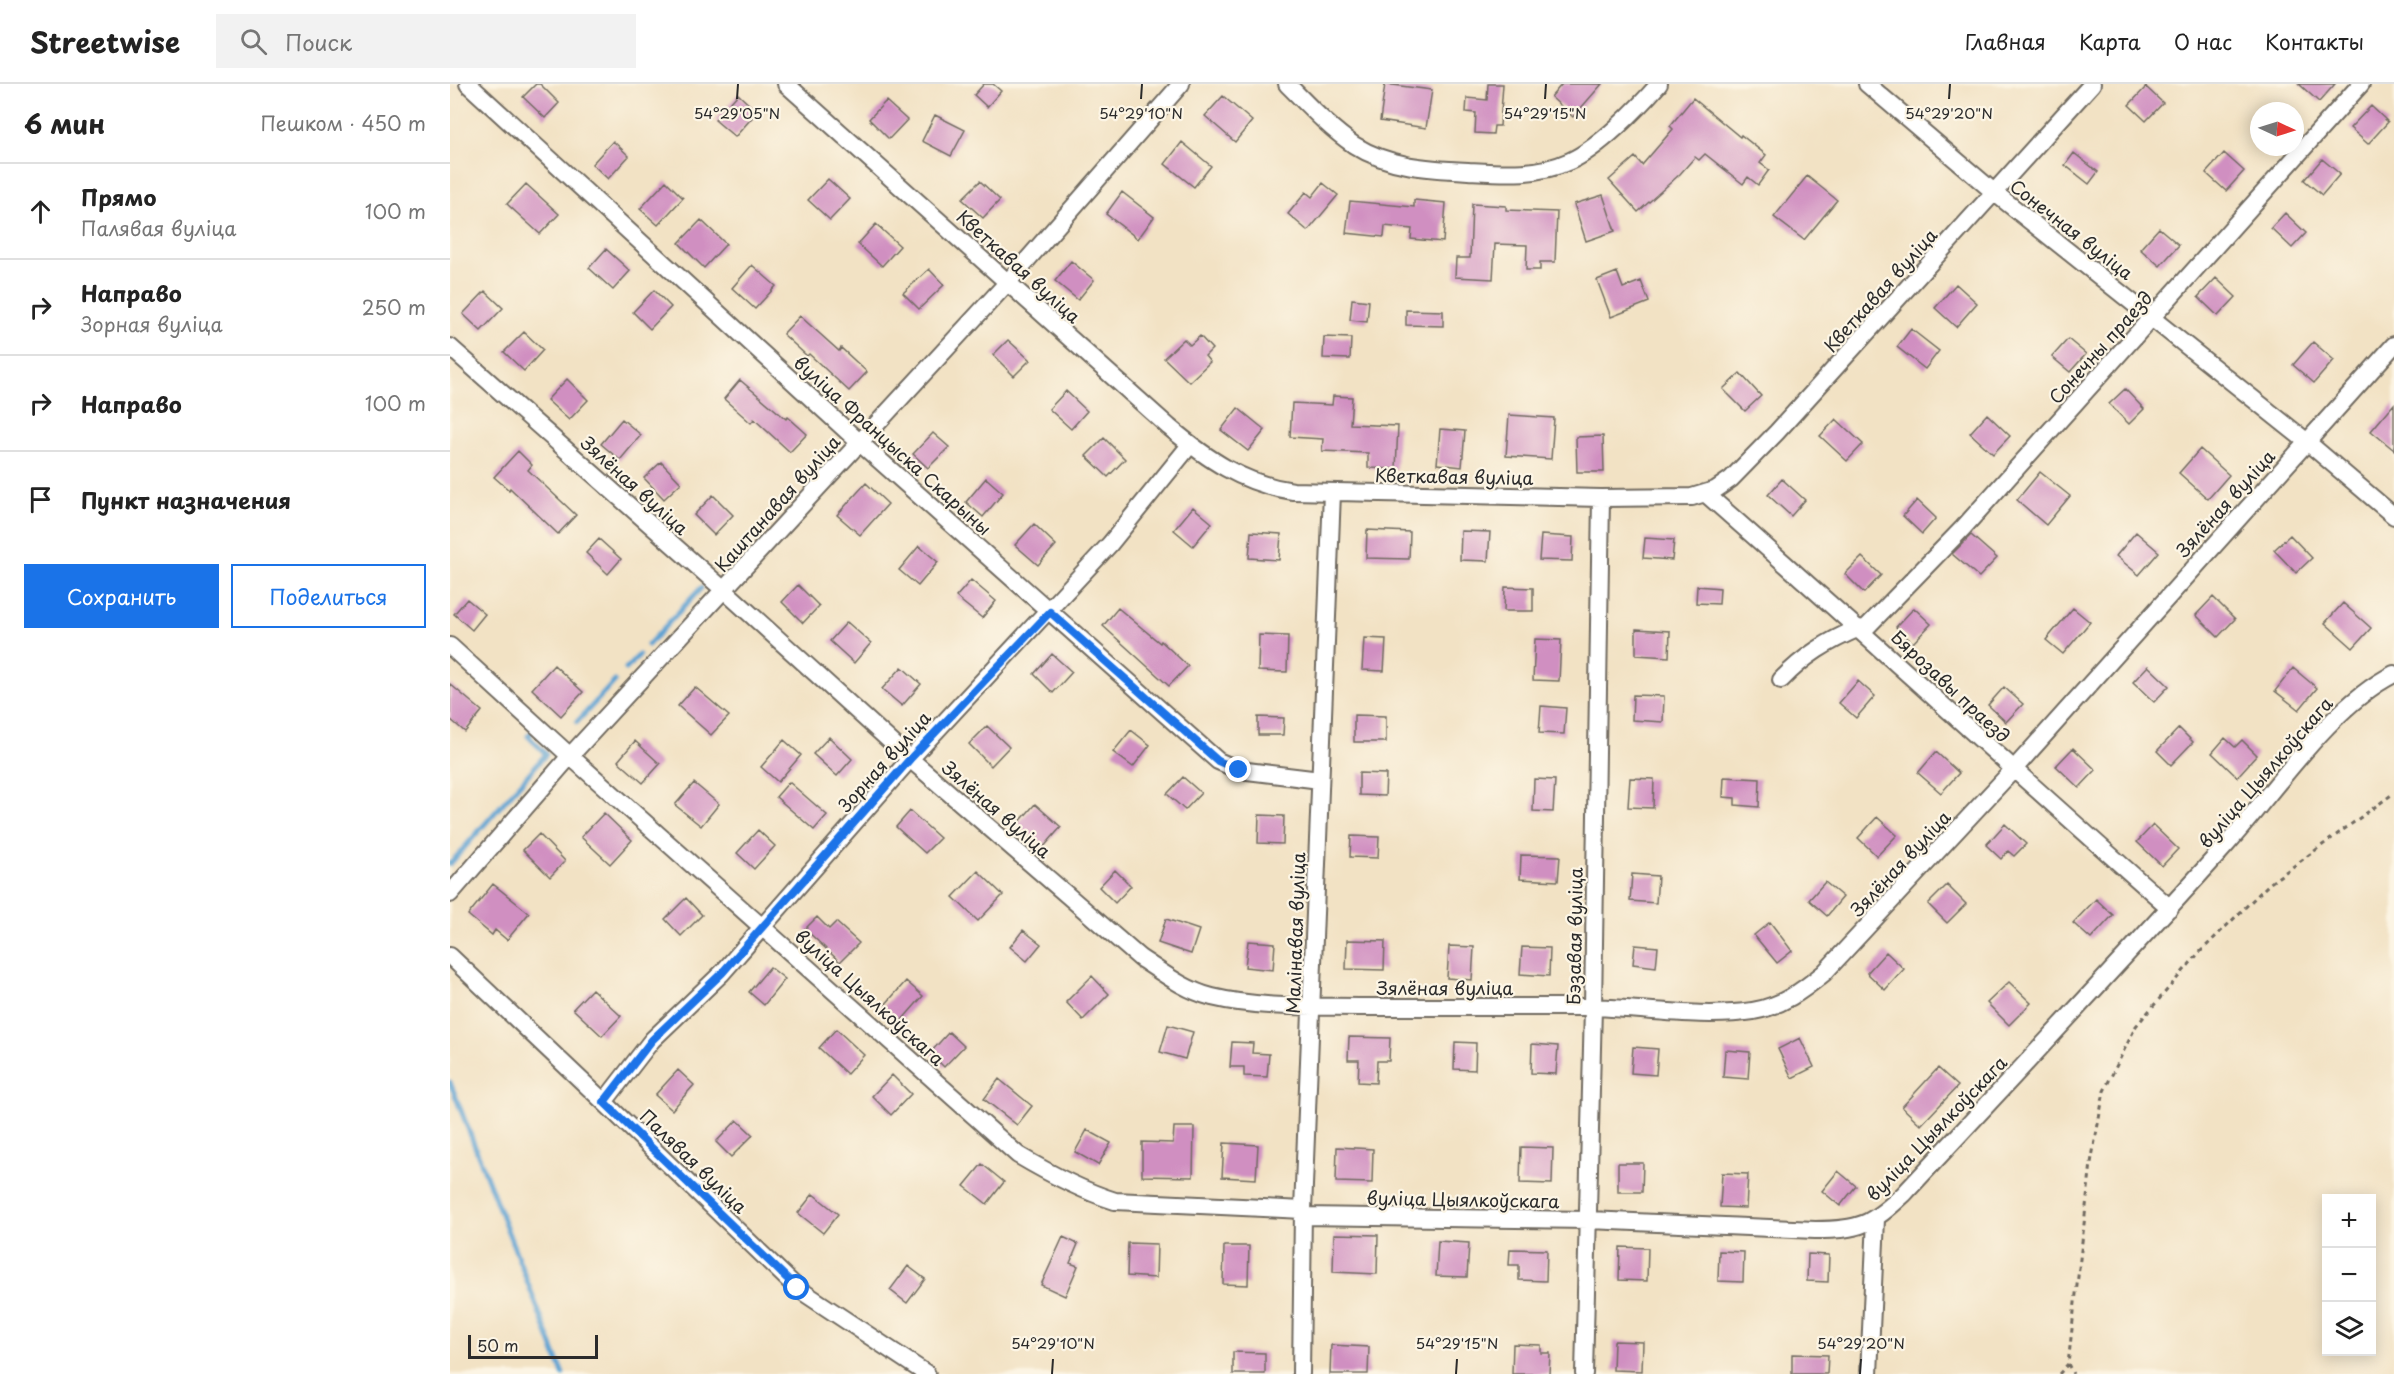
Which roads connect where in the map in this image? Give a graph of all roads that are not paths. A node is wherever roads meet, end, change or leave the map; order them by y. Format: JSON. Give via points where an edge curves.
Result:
{"nodes":[{"id":1,"x":468,"y":84,"type":"edge"},
{"id":2,"x":786,"y":84,"type":"edge"},
{"id":3,"x":1181,"y":84,"type":"edge"},
{"id":4,"x":1287,"y":84,"type":"edge"},
{"id":5,"x":1659,"y":84,"type":"edge"},
{"id":6,"x":1867,"y":84,"type":"edge"},
{"id":7,"x":2092,"y":84,"type":"edge"},
{"id":8,"x":2361,"y":84,"type":"edge"},
{"id":9,"x":1995,"y":193,"type":"junction"},
{"id":10,"x":1007,"y":283,"type":"junction"},
{"id":11,"x":2153,"y":318,"type":"junction"},
{"id":12,"x":2394,"y":345,"type":"edge"},
{"id":13,"x":450,"y":347,"type":"edge"},
{"id":14,"x":2307,"y":441,"type":"junction"},
{"id":15,"x":859,"y":442,"type":"junction"},
{"id":16,"x":1190,"y":445,"type":"junction"},
{"id":17,"x":1332,"y":493,"type":"junction"},
{"id":18,"x":1705,"y":493,"type":"junction"},
{"id":19,"x":1601,"y":498,"type":"junction"},
{"id":20,"x":2394,"y":516,"type":"edge"},
{"id":21,"x":724,"y":590,"type":"junction"},
{"id":22,"x":1050,"y":612,"type":"junction"},
{"id":23,"x":1861,"y":630,"type":"junction"},
{"id":24,"x":450,"y":646,"type":"edge"},
{"id":25,"x":2394,"y":674,"type":"edge"},
{"id":26,"x":1781,"y":680,"type":"dead end"},
{"id":27,"x":570,"y":756,"type":"junction"},
{"id":28,"x":910,"y":759,"type":"junction"},
{"id":29,"x":2013,"y":770,"type":"junction"},
{"id":30,"x":1320,"y":780,"type":"junction"},
{"id":31,"x":450,"y":894,"type":"edge"},
{"id":32,"x":2170,"y":908,"type":"junction"},
{"id":33,"x":763,"y":927,"type":"junction"},
{"id":34,"x":450,"y":956,"type":"edge"},
{"id":35,"x":1311,"y":1006,"type":"junction"},
{"id":36,"x":1593,"y":1007,"type":"junction"},
{"id":37,"x":604,"y":1102,"type":"junction"},
{"id":38,"x":1303,"y":1213,"type":"junction"},
{"id":39,"x":1876,"y":1219,"type":"junction"},
{"id":40,"x":1589,"y":1220,"type":"junction"},
{"id":41,"x":927,"y":1374,"type":"edge"},
{"id":42,"x":1301,"y":1374,"type":"edge"},
{"id":43,"x":1584,"y":1374,"type":"edge"},
{"id":44,"x":1869,"y":1374,"type":"edge"}],
"edges":[{"from":1,"to":15,"type":"street","name":"вуліца Францыска Скарыны"},
{"from":2,"to":10,"type":"street","name":"Кветкавая вуліца"},
{"from":3,"to":10,"type":"street","name":"Каштанавая вуліца"},
{"from":4,"to":5,"type":"street","via":[[1337,132],[1383,160],[1420,168],[1512,174],[1543,171],[1572,161],[1608,134]]},
{"from":6,"to":9,"type":"street","name":"Сонечная вуліца"},
{"from":7,"to":9,"type":"street","name":"Кветкавая вуліца"},
{"from":8,"to":11,"type":"street","name":"Сонечны праезд"},
{"from":9,"to":11,"type":"street","name":"Сонечная вуліца"},
{"from":9,"to":18,"type":"street","name":"Кветкавая вуліца","via":[[1748,463],[1731,480]]},
{"from":10,"to":15,"type":"street","name":"Каштанавая вуліца"},
{"from":10,"to":16,"type":"street","name":"Кветкавая вуліца"},
{"from":11,"to":14,"type":"street","name":"Сонечная вуліца"},
{"from":11,"to":23,"type":"street","name":"Сонечны праезд","via":[[1963,528]]},
{"from":12,"to":14,"type":"street","name":"Зялёная вуліца"},
{"from":13,"to":21,"type":"street","name":"Зялёная вуліца"},
{"from":14,"to":20,"type":"street","name":"Сонечная вуліца"},
{"from":14,"to":29,"type":"street","name":"Зялёная вуліца"},
{"from":15,"to":21,"type":"street","name":"Каштанавая вуліца"},
{"from":15,"to":22,"type":"street","name":"вуліца Францыска Скарыны"},
{"from":16,"to":17,"type":"street","name":"Кветкавая вуліца","via":[[1232,472],[1273,488]]},
{"from":16,"to":22,"type":"street","name":"Зорная вуліца"},
{"from":17,"to":19,"type":"street","name":"Кветкавая вуліца"},
{"from":17,"to":30,"type":"street","name":"Малінавая вуліца"},
{"from":18,"to":19,"type":"street","name":"Кветкавая вуліца","via":[[1692,497]]},
{"from":18,"to":23,"type":"street","name":"Бярозавы праезд"},
{"from":19,"to":36,"type":"street","name":"Бэзавая вуліца"},
{"from":21,"to":27,"type":"street","name":"Каштанавая вуліца"},
{"from":21,"to":28,"type":"street","name":"Зялёная вуліца"},
{"from":22,"to":28,"type":"street","name":"Зорная вуліца"},
{"from":22,"to":30,"type":"street","name":"вуліца Францыска Скарыны","via":[[1218,761],[1239,770]]},
{"from":23,"to":26,"type":"street","name":"Сонечны праезд","via":[[1821,645]]},
{"from":23,"to":29,"type":"street","name":"Бярозавы праезд"},
{"from":24,"to":27,"type":"street","name":"вуліца Цыялкоўскага"},
{"from":25,"to":32,"type":"street","name":"вуліца Цыялкоўскага","via":[[2368,689],[2321,734]]},
{"from":27,"to":31,"type":"street","name":"Каштанавая вуліца"},
{"from":27,"to":33,"type":"street","name":"вуліца Цыялкоўскага"},
{"from":28,"to":33,"type":"street","name":"Зорная вуліца"},
{"from":28,"to":35,"type":"street","name":"Зялёная вуліца","via":[[1140,958],[1175,982],[1210,996]]},
{"from":29,"to":32,"type":"street","name":"Бярозавы праезд"},
{"from":29,"to":36,"type":"street","name":"Зялёная вуліца","via":[[1824,973],[1779,1005],[1726,1013]]},
{"from":30,"to":35,"type":"street","name":"Малінавая вуліца"},
{"from":32,"to":39,"type":"street","name":"вуліца Цыялкоўскага"},
{"from":33,"to":37,"type":"street","name":"Зорная вуліца","via":[[652,1040]]},
{"from":33,"to":38,"type":"street","name":"вуліца Цыялкоўскага","via":[[1018,1155],[1051,1175],[1115,1201]]},
{"from":34,"to":37,"type":"street","name":"Палявая вуліца"},
{"from":35,"to":36,"type":"street","name":"Зялёная вуліца"},
{"from":35,"to":38,"type":"street","name":"Малінавая вуліца"},
{"from":36,"to":40,"type":"street","name":"Бэзавая вуліца"},
{"from":37,"to":41,"type":"street","name":"Палявая вуліца","via":[[797,1288]]},
{"from":38,"to":40,"type":"street","name":"вуліца Цыялкоўскага"},
{"from":38,"to":42,"type":"street","name":"Малінавая вуліца"},
{"from":39,"to":40,"type":"street","name":"вуліца Цыялкоўскага","via":[[1843,1230]]},
{"from":39,"to":44,"type":"street"},
{"from":40,"to":43,"type":"street","name":"Бэзавая вуліца"}]}
